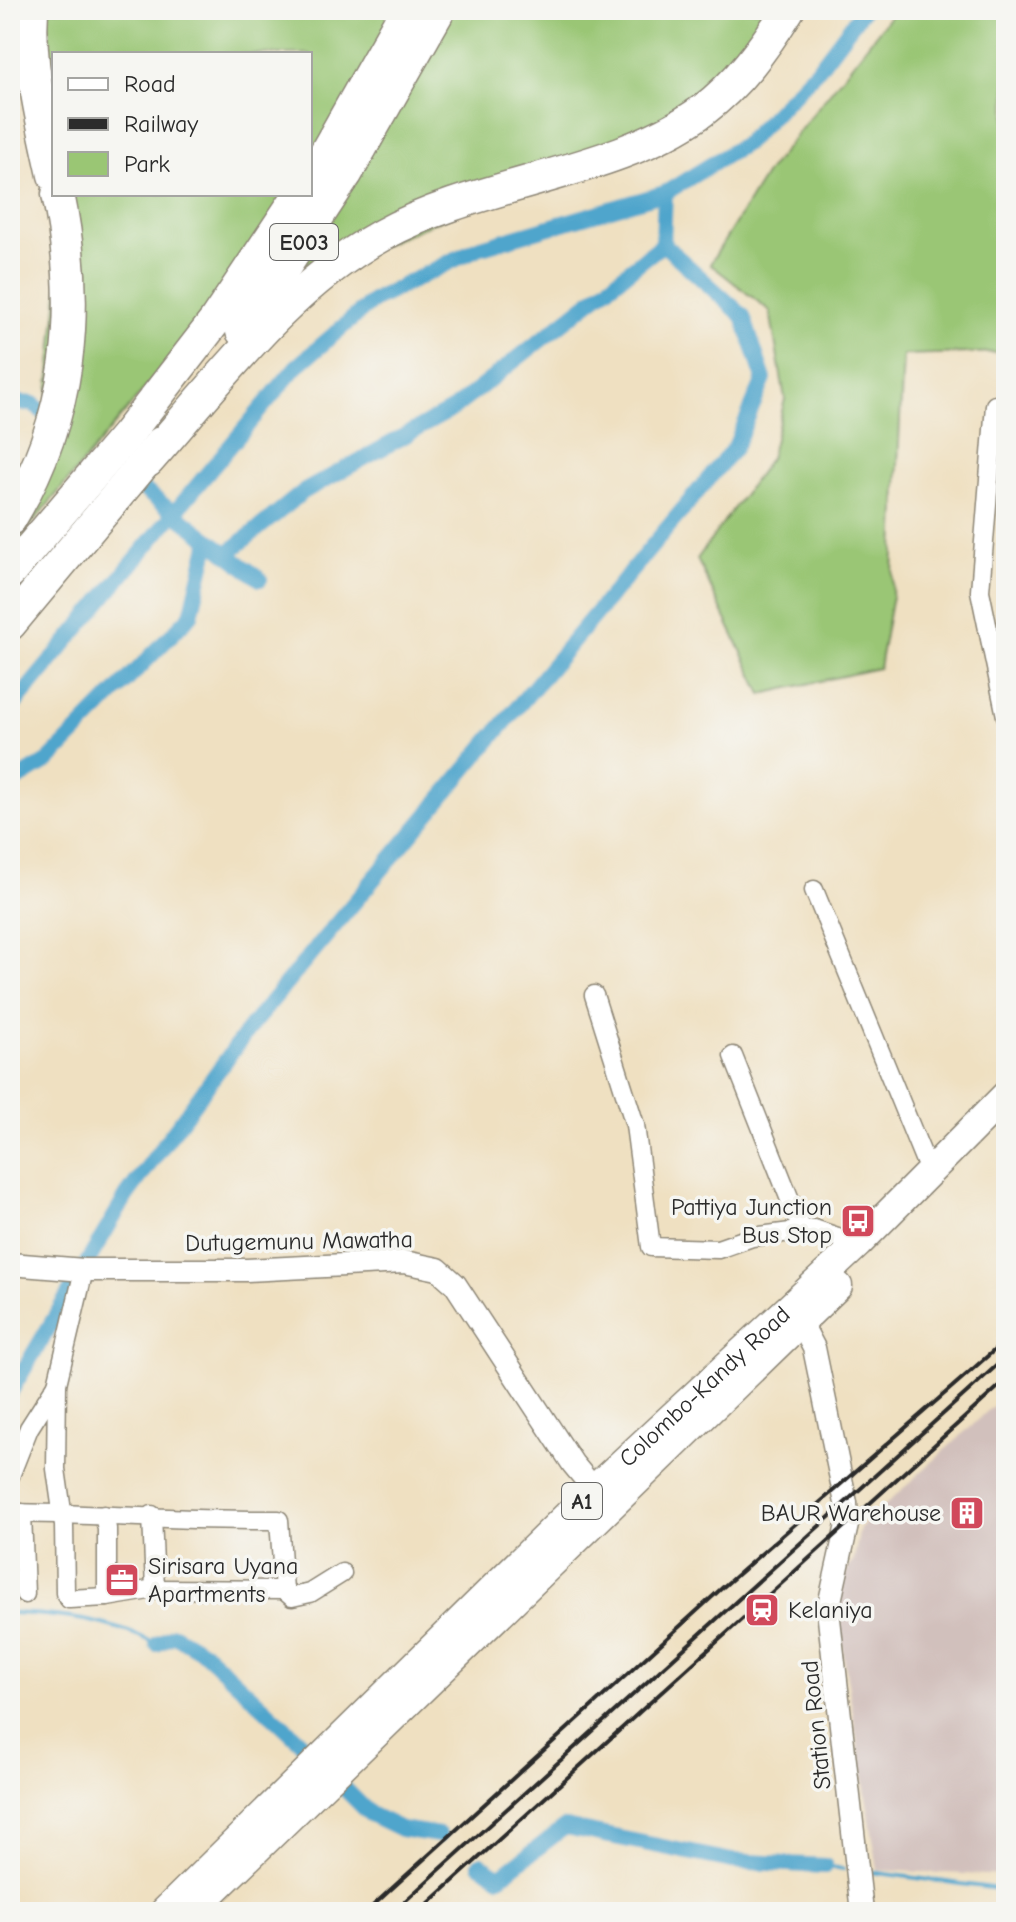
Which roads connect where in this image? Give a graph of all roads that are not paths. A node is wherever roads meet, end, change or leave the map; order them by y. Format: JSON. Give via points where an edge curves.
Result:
{"nodes":[{"id":1,"x":22,"y":10,"type":"edge"},
{"id":2,"x":32,"y":10,"type":"edge"},
{"id":3,"x":406,"y":10,"type":"edge"},
{"id":4,"x":439,"y":10,"type":"edge"},
{"id":5,"x":788,"y":10,"type":"edge"},
{"id":6,"x":30,"y":42,"type":"junction"},
{"id":7,"x":52,"y":164,"type":"edge"},
{"id":8,"x":312,"y":176,"type":"edge"},
{"id":9,"x":58,"y":196,"type":"edge"},
{"id":10,"x":299,"y":196,"type":"edge"},
{"id":11,"x":995,"y":405,"type":"dead end"},
{"id":12,"x":148,"y":461,"type":"junction"},
{"id":13,"x":10,"y":519,"type":"edge"},
{"id":14,"x":10,"y":572,"type":"edge"},
{"id":15,"x":10,"y":624,"type":"edge"},
{"id":16,"x":1006,"y":716,"type":"edge"},
{"id":17,"x":814,"y":890,"type":"dead end"},
{"id":18,"x":594,"y":995,"type":"dead end"},
{"id":19,"x":733,"y":1056,"type":"dead end"},
{"id":20,"x":1006,"y":1095,"type":"edge"},
{"id":21,"x":1006,"y":1120,"type":"edge"},
{"id":22,"x":929,"y":1171,"type":"junction"},
{"id":23,"x":802,"y":1230,"type":"junction"},
{"id":24,"x":858,"y":1244,"type":"junction"},
{"id":25,"x":10,"y":1264,"type":"edge"},
{"id":26,"x":84,"y":1270,"type":"junction"},
{"id":27,"x":796,"y":1313,"type":"junction"},
{"id":28,"x":57,"y":1384,"type":"junction"},
{"id":29,"x":10,"y":1476,"type":"edge"},
{"id":30,"x":601,"y":1499,"type":"junction"},
{"id":31,"x":16,"y":1513,"type":"edge"},
{"id":32,"x":61,"y":1514,"type":"junction"},
{"id":33,"x":104,"y":1515,"type":"junction"},
{"id":34,"x":152,"y":1515,"type":"junction"},
{"id":35,"x":342,"y":1573,"type":"dead end"},
{"id":36,"x":155,"y":1589,"type":"junction"},
{"id":37,"x":284,"y":1590,"type":"junction"},
{"id":38,"x":25,"y":1594,"type":"dead end"},
{"id":39,"x":107,"y":1597,"type":"junction"},
{"id":40,"x":164,"y":1912,"type":"edge"},
{"id":41,"x":192,"y":1912,"type":"edge"},
{"id":42,"x":862,"y":1912,"type":"edge"}],
"edges":[{"from":1,"to":6,"type":"highway"},
{"from":2,"to":6,"type":"highway"},
{"from":3,"to":8,"type":"highway"},
{"from":4,"to":12,"type":"highway","number":"E003","via":[[306,239]]},
{"from":5,"to":12,"type":"highway","via":[[764,49],[701,112],[600,159],[438,208],[380,236],[274,319]]},
{"from":6,"to":7,"type":"highway"},
{"from":9,"to":13,"type":"highway","via":[[70,269],[66,369],[44,452]]},
{"from":10,"to":14,"type":"highway","number":"E003","via":[[215,321]]},
{"from":11,"to":16,"type":"street","via":[[980,591]]},
{"from":12,"to":15,"type":"highway","number":"E003"},
{"from":17,"to":22,"type":"street"},
{"from":18,"to":23,"type":"street","via":[[635,1125],[651,1247],[718,1249],[752,1237]]},
{"from":19,"to":23,"type":"street"},
{"from":20,"to":22,"type":"highway","name":"Colombo-Kandy Road","number":"A1"},
{"from":21,"to":27,"type":"highway","name":"Colombo-Kandy Road","number":"A1"},
{"from":22,"to":24,"type":"highway","name":"Colombo-Kandy Road","number":"A1"},
{"from":23,"to":24,"type":"street"},
{"from":24,"to":27,"type":"highway","name":"Colombo-Kandy Road","number":"A1"},
{"from":25,"to":26,"type":"street","name":"Dutugemunu Mawatha"},
{"from":26,"to":28,"type":"street"},
{"from":26,"to":30,"type":"street","name":"Dutugemunu Mawatha","via":[[247,1270],[404,1262],[438,1269],[463,1295]]},
{"from":27,"to":30,"type":"highway","name":"Colombo-Kandy Road","number":"A1"},
{"from":27,"to":42,"type":"street","name":"Station Road","via":[[814,1348],[845,1491],[847,1525],[828,1610]]},
{"from":28,"to":29,"type":"street","via":[[29,1428]]},
{"from":28,"to":32,"type":"street"},
{"from":30,"to":40,"type":"highway","name":"Colombo-Kandy Road","number":"A1"},
{"from":30,"to":41,"type":"highway","name":"Colombo-Kandy Road","number":"A1"},
{"from":31,"to":32,"type":"street"},
{"from":31,"to":38,"type":"street"},
{"from":32,"to":33,"type":"street"},
{"from":32,"to":39,"type":"street","via":[[65,1593],[69,1599]]},
{"from":33,"to":34,"type":"street"},
{"from":33,"to":39,"type":"street"},
{"from":34,"to":36,"type":"street"},
{"from":34,"to":37,"type":"street","via":[[186,1521],[279,1520]]},
{"from":35,"to":37,"type":"street","via":[[310,1593],[292,1597]]},
{"from":36,"to":37,"type":"street"},
{"from":36,"to":39,"type":"street"}]}
